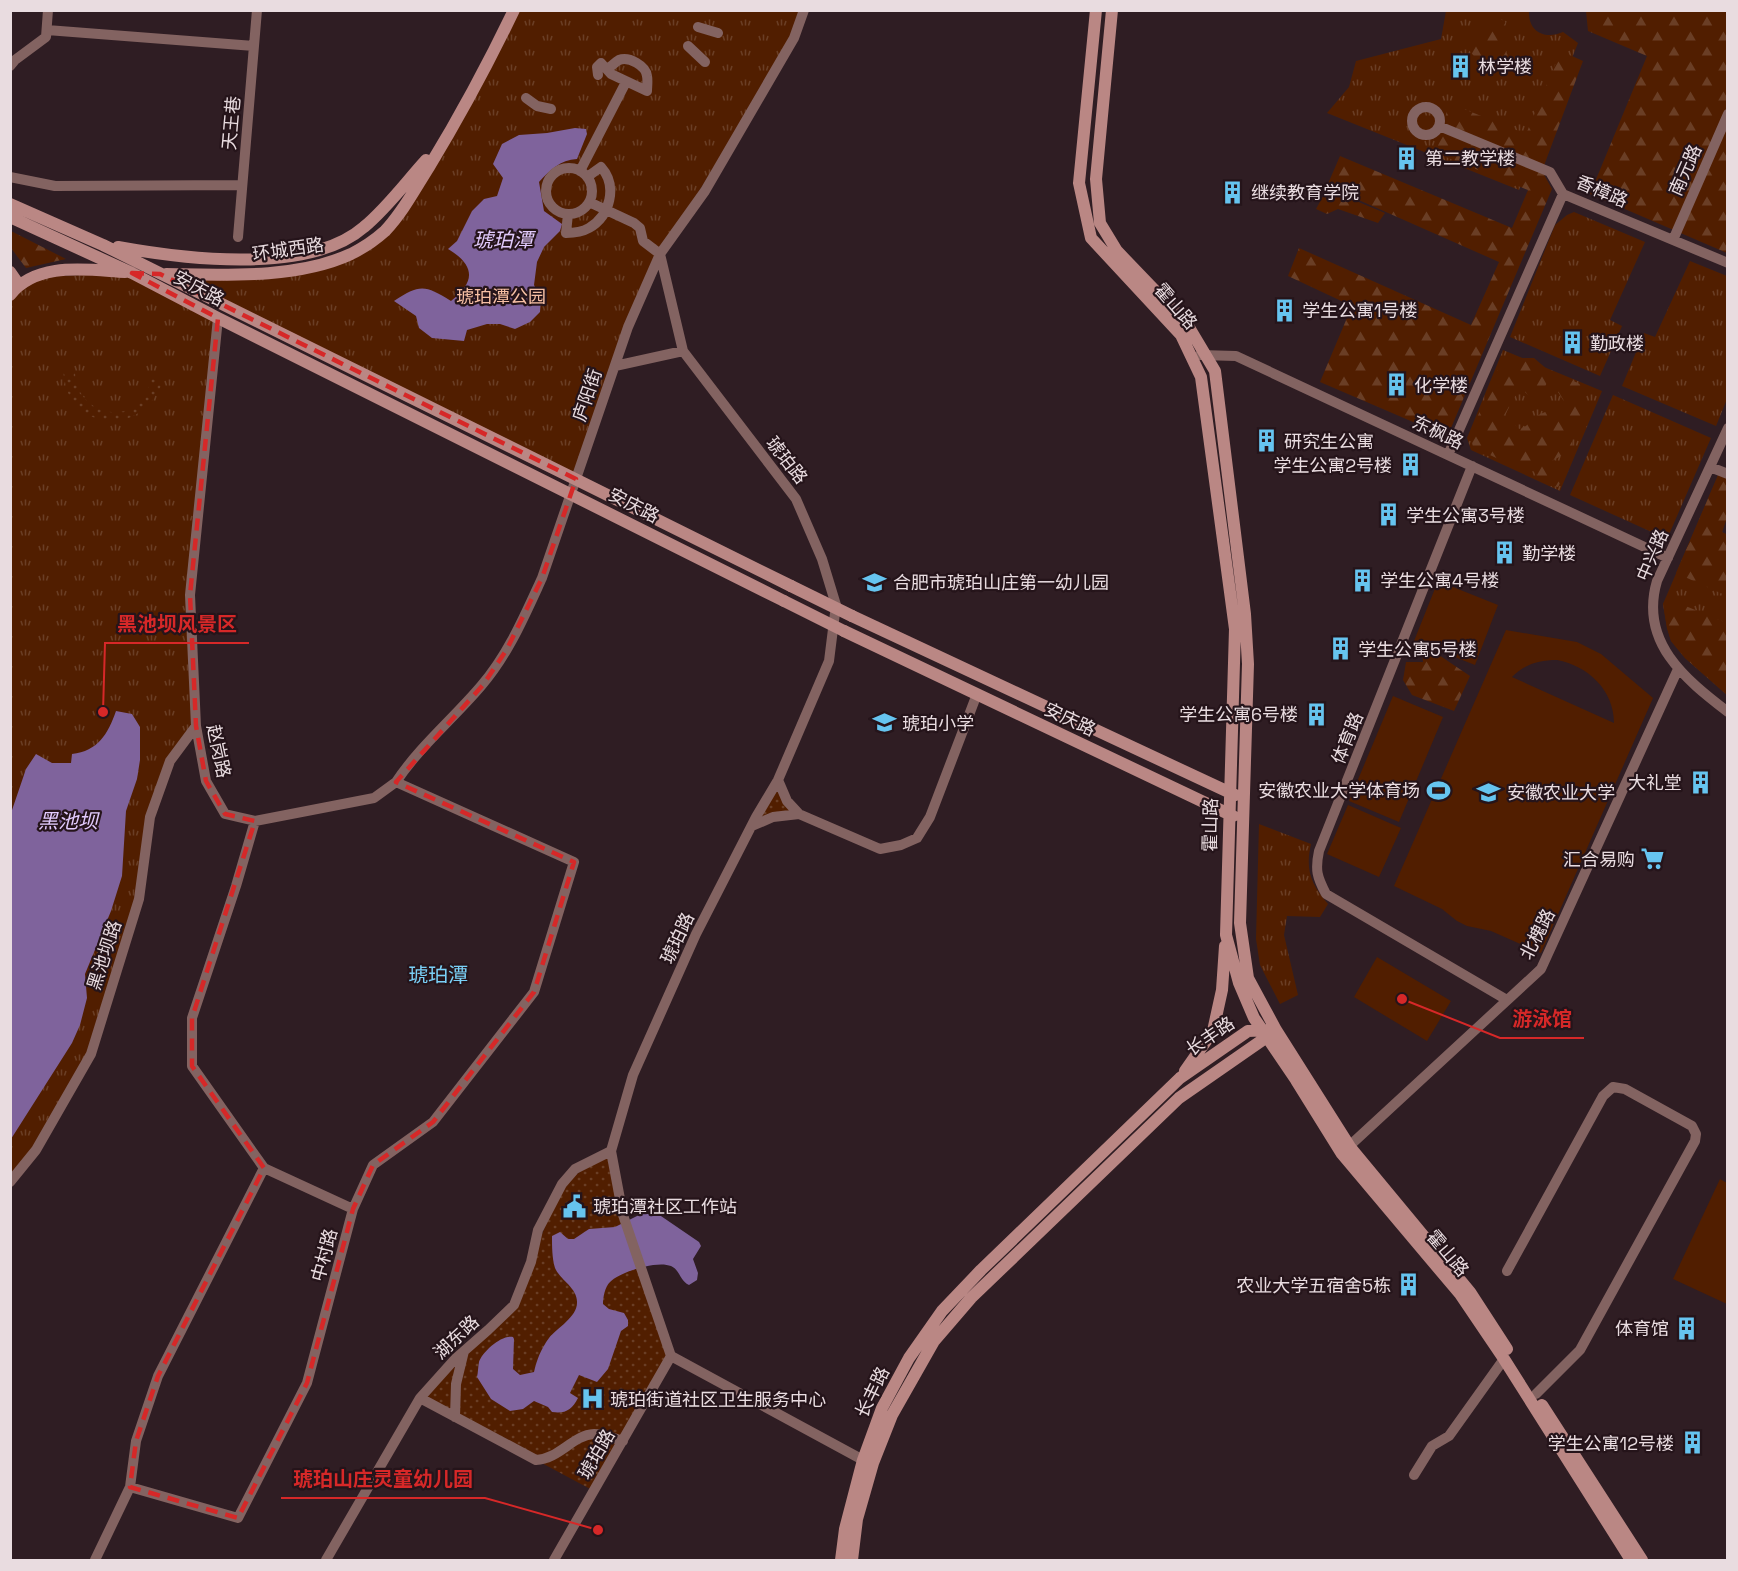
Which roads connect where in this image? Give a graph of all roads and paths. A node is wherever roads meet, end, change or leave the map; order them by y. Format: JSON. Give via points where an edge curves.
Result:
{"nodes":[{"id":1,"x":48,"y":10,"type":"edge"},
{"id":2,"x":257,"y":10,"type":"edge"},
{"id":3,"x":514,"y":10,"type":"edge"},
{"id":4,"x":804,"y":10,"type":"edge"},
{"id":5,"x":1096,"y":10,"type":"edge"},
{"id":6,"x":1112,"y":10,"type":"edge"},
{"id":7,"x":698,"y":27,"type":"dead end"},
{"id":8,"x":47,"y":30,"type":"junction"},
{"id":9,"x":718,"y":33,"type":"dead end"},
{"id":10,"x":254,"y":46,"type":"junction"},
{"id":11,"x":688,"y":46,"type":"dead end"},
{"id":12,"x":705,"y":62,"type":"dead end"},
{"id":13,"x":10,"y":66,"type":"edge"},
{"id":14,"x":626,"y":82,"type":"junction"},
{"id":15,"x":526,"y":98,"type":"dead end"},
{"id":16,"x":551,"y":110,"type":"dead end"},
{"id":17,"x":1728,"y":114,"type":"edge"},
{"id":18,"x":1439,"y":126,"type":"dead end"},
{"id":19,"x":447,"y":136,"type":"junction"},
{"id":20,"x":10,"y":177,"type":"edge"},
{"id":21,"x":586,"y":178,"type":"junction"},
{"id":22,"x":610,"y":183,"type":"junction"},
{"id":23,"x":242,"y":185,"type":"junction"},
{"id":24,"x":1563,"y":194,"type":"junction"},
{"id":25,"x":589,"y":202,"type":"junction"},
{"id":26,"x":10,"y":204,"type":"edge"},
{"id":27,"x":605,"y":211,"type":"junction"},
{"id":28,"x":573,"y":213,"type":"junction"},
{"id":29,"x":10,"y":217,"type":"edge"},
{"id":30,"x":585,"y":230,"type":"junction"},
{"id":31,"x":238,"y":237,"type":"dead end"},
{"id":32,"x":1673,"y":240,"type":"junction"},
{"id":33,"x":103,"y":245,"type":"junction"},
{"id":34,"x":660,"y":254,"type":"junction"},
{"id":35,"x":1728,"y":263,"type":"edge"},
{"id":36,"x":10,"y":272,"type":"edge"},
{"id":37,"x":132,"y":273,"type":"junction"},
{"id":38,"x":160,"y":274,"type":"junction"},
{"id":39,"x":19,"y":285,"type":"junction"},
{"id":40,"x":10,"y":295,"type":"edge"},
{"id":41,"x":218,"y":318,"type":"junction"},
{"id":42,"x":682,"y":351,"type":"junction"},
{"id":43,"x":1205,"y":354,"type":"junction"},
{"id":44,"x":1191,"y":355,"type":"junction"},
{"id":45,"x":615,"y":366,"type":"junction"},
{"id":46,"x":1728,"y":428,"type":"edge"},
{"id":47,"x":1448,"y":455,"type":"junction"},
{"id":48,"x":1472,"y":466,"type":"junction"},
{"id":49,"x":1710,"y":467,"type":"junction"},
{"id":50,"x":1728,"y":474,"type":"edge"},
{"id":51,"x":576,"y":479,"type":"junction"},
{"id":52,"x":570,"y":494,"type":"junction"},
{"id":53,"x":1668,"y":558,"type":"junction"},
{"id":54,"x":1678,"y":669,"type":"junction"},
{"id":55,"x":977,"y":694,"type":"junction"},
{"id":56,"x":1728,"y":712,"type":"edge"},
{"id":57,"x":196,"y":726,"type":"junction"},
{"id":58,"x":778,"y":780,"type":"junction"},
{"id":59,"x":396,"y":782,"type":"junction"},
{"id":60,"x":1229,"y":793,"type":"junction"},
{"id":61,"x":1244,"y":800,"type":"junction"},
{"id":62,"x":799,"y":814,"type":"junction"},
{"id":63,"x":1229,"y":814,"type":"junction"},
{"id":64,"x":255,"y":821,"type":"junction"},
{"id":65,"x":1243,"y":821,"type":"junction"},
{"id":66,"x":752,"y":826,"type":"junction"},
{"id":67,"x":1226,"y":935,"type":"junction"},
{"id":68,"x":1507,"y":1000,"type":"junction"},
{"id":69,"x":1268,"y":1032,"type":"junction"},
{"id":70,"x":1180,"y":1078,"type":"junction"},
{"id":71,"x":1346,"y":1150,"type":"junction"},
{"id":72,"x":611,"y":1151,"type":"junction"},
{"id":73,"x":264,"y":1168,"type":"junction"},
{"id":74,"x":10,"y":1182,"type":"edge"},
{"id":75,"x":353,"y":1209,"type":"junction"},
{"id":76,"x":1506,"y":1271,"type":"dead end"},
{"id":77,"x":464,"y":1351,"type":"junction"},
{"id":78,"x":671,"y":1356,"type":"junction"},
{"id":79,"x":1504,"y":1359,"type":"junction"},
{"id":80,"x":1536,"y":1394,"type":"junction"},
{"id":81,"x":420,"y":1398,"type":"junction"},
{"id":82,"x":455,"y":1417,"type":"junction"},
{"id":83,"x":623,"y":1441,"type":"junction"},
{"id":84,"x":868,"y":1461,"type":"junction"},
{"id":85,"x":1413,"y":1475,"type":"dead end"},
{"id":86,"x":130,"y":1487,"type":"junction"},
{"id":87,"x":95,"y":1560,"type":"edge"},
{"id":88,"x":326,"y":1560,"type":"edge"},
{"id":89,"x":554,"y":1560,"type":"edge"},
{"id":90,"x":841,"y":1560,"type":"edge"},
{"id":91,"x":852,"y":1560,"type":"edge"},
{"id":92,"x":1630,"y":1560,"type":"edge"},
{"id":93,"x":1642,"y":1560,"type":"edge"}],
"edges":[{"from":1,"to":8,"type":"street"},
{"from":2,"to":10,"type":"street","name":"天王巷"},
{"from":3,"to":19,"type":"main road","name":"环城西路","via":[[480,81]]},
{"from":4,"to":34,"type":"street","name":"庐阳街","via":[[794,38],[705,191]]},
{"from":5,"to":44,"type":"main road","name":"霍山路","via":[[1079,183],[1090,238],[1181,335]]},
{"from":6,"to":43,"type":"main road","name":"霍山路","via":[[1096,178],[1100,223],[1117,251],[1187,324]]},
{"from":7,"to":9,"type":"street"},
{"from":8,"to":10,"type":"street"},
{"from":8,"to":13,"type":"street","via":[[44,40]]},
{"from":10,"to":23,"type":"street","name":"天王巷"},
{"from":11,"to":12,"type":"street"},
{"from":14,"to":14,"type":"street","via":[[647,92],[648,76],[636,58],[619,60],[602,72]]},
{"from":14,"to":21,"type":"street"},
{"from":15,"to":16,"type":"street"},
{"from":17,"to":32,"type":"street","name":"南元路"},
{"from":18,"to":24,"type":"street","name":"香樟路","via":[[1550,172]]},
{"from":19,"to":33,"type":"main road","via":[[363,229],[334,245],[303,254],[244,260],[162,255]]},
{"from":19,"to":38,"type":"main road","name":"环城西路","via":[[393,222],[352,254],[288,270]]},
{"from":20,"to":23,"type":"street","via":[[55,186]]},
{"from":21,"to":22,"type":"street"},
{"from":21,"to":22,"type":"street","via":[[601,167]]},
{"from":21,"to":25,"type":"street"},
{"from":21,"to":28,"type":"street","via":[[566,168],[548,182],[550,204],[559,212]]},
{"from":22,"to":27,"type":"street"},
{"from":23,"to":31,"type":"street","name":"天王巷"},
{"from":24,"to":32,"type":"street","name":"香樟路"},
{"from":24,"to":47,"type":"street"},
{"from":25,"to":27,"type":"street"},
{"from":25,"to":28,"type":"street"},
{"from":26,"to":33,"type":"main road","name":"安庆路"},
{"from":27,"to":30,"type":"street"},
{"from":27,"to":34,"type":"street","via":[[640,228],[643,241]]},
{"from":28,"to":30,"type":"street"},
{"from":28,"to":30,"type":"street","via":[[566,234]]},
{"from":29,"to":37,"type":"main road","name":"安庆路"},
{"from":32,"to":35,"type":"street","name":"香樟路"},
{"from":33,"to":38,"type":"main road","name":"安庆路"},
{"from":34,"to":42,"type":"street"},
{"from":34,"to":45,"type":"street","name":"庐阳街"},
{"from":36,"to":39,"type":"main road"},
{"from":37,"to":38,"type":"main road","name":"环城西路"},
{"from":37,"to":39,"type":"main road","name":"环城西路","via":[[61,270]]},
{"from":37,"to":41,"type":"main road","name":"安庆路"},
{"from":38,"to":51,"type":"main road","name":"安庆路"},
{"from":39,"to":40,"type":"main road","name":"环城西路"},
{"from":41,"to":52,"type":"main road","name":"安庆路"},
{"from":41,"to":57,"type":"street","name":"赵岗路","via":[[190,595]]},
{"from":42,"to":45,"type":"street"},
{"from":42,"to":58,"type":"street","name":"琥珀路","via":[[796,499],[822,559],[836,605],[829,661]]},
{"from":43,"to":44,"type":"street","name":"东枫路"},
{"from":43,"to":47,"type":"street","name":"东枫路","via":[[1236,356]]},
{"from":43,"to":61,"type":"main road","name":"霍山路","via":[[1215,371],[1245,614],[1248,664]]},
{"from":44,"to":60,"type":"main road","name":"霍山路","via":[[1202,377],[1235,629]]},
{"from":45,"to":51,"type":"street","name":"庐阳街"},
{"from":46,"to":49,"type":"street","name":"中兴路"},
{"from":47,"to":48,"type":"street","name":"东枫路"},
{"from":48,"to":53,"type":"street","name":"东枫路"},
{"from":48,"to":68,"type":"street","name":"体育路","via":[[1319,851],[1316,867],[1326,894]]},
{"from":49,"to":50,"type":"street"},
{"from":49,"to":53,"type":"street","name":"中兴路"},
{"from":51,"to":52,"type":"street","name":"庐阳街"},
{"from":51,"to":60,"type":"main road","name":"安庆路","bridge":true,"via":[[852,616]]},
{"from":52,"to":55,"type":"main road","name":"安庆路","bridge":true},
{"from":52,"to":59,"type":"street","name":"庐阳街","via":[[542,578],[507,649],[483,685],[410,761]]},
{"from":53,"to":54,"type":"street","name":"中兴路","via":[[1654,591],[1653,612],[1664,650]]},
{"from":54,"to":56,"type":"street","name":"中兴路"},
{"from":54,"to":68,"type":"street","name":"北槐路","via":[[1541,969]]},
{"from":55,"to":62,"type":"street","via":[[930,817],[917,838],[880,849]]},
{"from":55,"to":63,"type":"main road","name":"安庆路"},
{"from":57,"to":64,"type":"street","name":"赵岗路","via":[[206,782],[225,814]]},
{"from":57,"to":74,"type":"street","name":"黑池坝路","via":[[170,761],[150,818],[139,900],[91,1054],[36,1150]]},
{"from":58,"to":62,"type":"street","via":[[787,801]]},
{"from":58,"to":66,"type":"street","name":"琥珀路"},
{"from":59,"to":64,"type":"street","name":"赵岗路","via":[[374,798]]},
{"from":59,"to":75,"type":"street","name":"中村路","via":[[574,862],[534,992],[434,1122],[373,1165]]},
{"from":60,"to":61,"type":"main road","name":"安庆路"},
{"from":60,"to":63,"type":"main road","name":"霍山路"},
{"from":61,"to":65,"type":"main road","name":"霍山路"},
{"from":62,"to":66,"type":"street"},
{"from":63,"to":65,"type":"main road","name":"安庆路"},
{"from":63,"to":67,"type":"main road","name":"霍山路"},
{"from":64,"to":73,"type":"street","via":[[192,1018],[192,1066]]},
{"from":65,"to":69,"type":"main road","name":"霍山路","via":[[1240,923],[1248,978]]},
{"from":66,"to":72,"type":"street","name":"琥珀路","via":[[696,934],[633,1075]]},
{"from":67,"to":69,"type":"main road","name":"霍山路","via":[[1239,983],[1254,1018]]},
{"from":67,"to":70,"type":"main road","via":[[1222,990],[1213,1031]]},
{"from":68,"to":71,"type":"street","name":"北槐路"},
{"from":69,"to":70,"type":"main road","name":"长丰路","via":[[1248,1031]]},
{"from":69,"to":71,"type":"main road","name":"霍山路"},
{"from":69,"to":84,"type":"main road","name":"长丰路","via":[[1179,1098],[971,1298],[934,1341]]},
{"from":70,"to":84,"type":"main road","name":"长丰路","via":[[942,1311],[886,1400]]},
{"from":71,"to":79,"type":"main road","name":"霍山路","via":[[1460,1294]]},
{"from":71,"to":80,"type":"main road","name":"霍山路","via":[[1470,1292]]},
{"from":72,"to":77,"type":"street","name":"湖东路","via":[[575,1169],[562,1184],[538,1230],[531,1262],[514,1305]]},
{"from":72,"to":78,"type":"street","name":"琥珀路","via":[[623,1215]]},
{"from":73,"to":75,"type":"street"},
{"from":73,"to":86,"type":"street","via":[[158,1376],[136,1441]]},
{"from":75,"to":86,"type":"street","name":"中村路","via":[[307,1383],[238,1518]]},
{"from":76,"to":80,"type":"street","via":[[1603,1096],[1613,1087],[1625,1089],[1692,1126],[1695,1141],[1580,1350]]},
{"from":77,"to":81,"type":"street","name":"湖东路"},
{"from":77,"to":82,"type":"street","via":[[456,1384]]},
{"from":78,"to":83,"type":"street","name":"琥珀路"},
{"from":78,"to":84,"type":"street"},
{"from":79,"to":85,"type":"street","via":[[1449,1436],[1432,1446]]},
{"from":79,"to":92,"type":"main road","name":"霍山路"},
{"from":80,"to":93,"type":"main road","name":"霍山路"},
{"from":81,"to":82,"type":"street"},
{"from":81,"to":88,"type":"street","name":"湖东路"},
{"from":82,"to":83,"type":"street","via":[[536,1460],[546,1459],[592,1434]]},
{"from":83,"to":89,"type":"street","name":"琥珀路"},
{"from":84,"to":90,"type":"main road","name":"长丰路","via":[[844,1529]]},
{"from":84,"to":91,"type":"main road","name":"长丰路"},
{"from":86,"to":87,"type":"street"}]}
